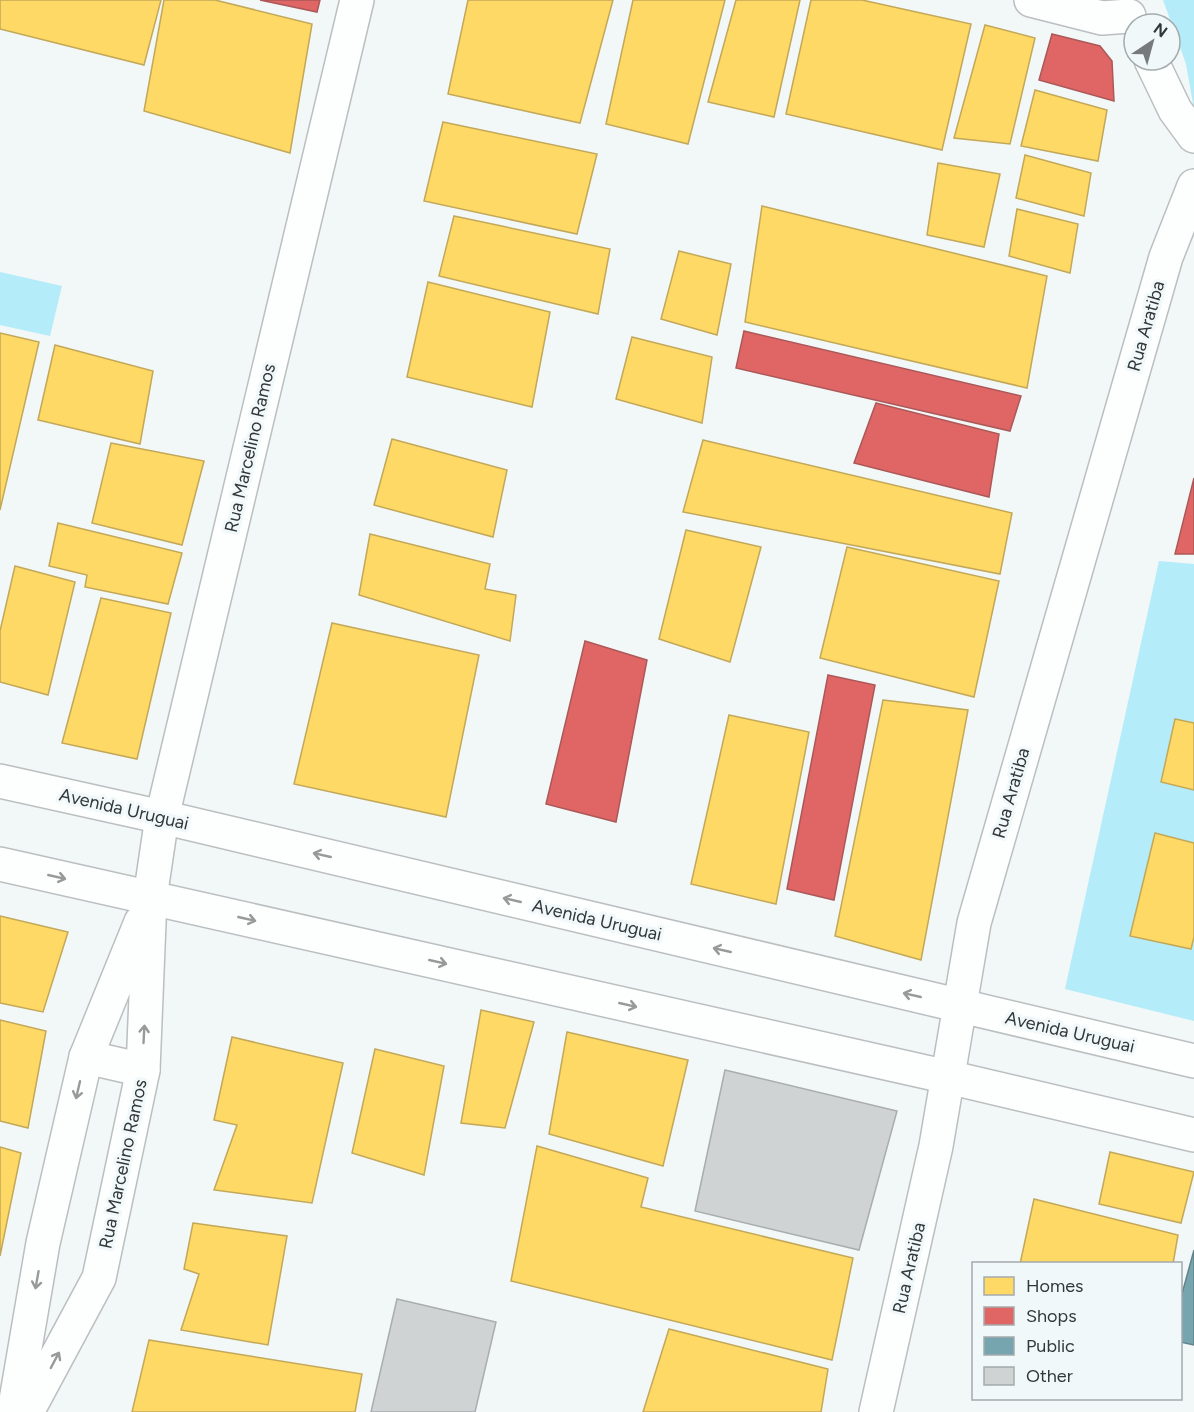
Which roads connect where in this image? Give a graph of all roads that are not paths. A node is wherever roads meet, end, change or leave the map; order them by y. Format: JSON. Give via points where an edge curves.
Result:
{"nodes":[{"id":1,"x":357,"y":0,"type":"edge"},
{"id":2,"x":1030,"y":0,"type":"edge"},
{"id":3,"x":1122,"y":15,"type":"edge"},
{"id":4,"x":1157,"y":72,"type":"edge"},
{"id":5,"x":1194,"y":136,"type":"edge"},
{"id":6,"x":1194,"y":186,"type":"edge"},
{"id":7,"x":0,"y":781,"type":"edge"},
{"id":8,"x":162,"y":817,"type":"junction"},
{"id":9,"x":0,"y":864,"type":"edge"},
{"id":10,"x":150,"y":898,"type":"junction"},
{"id":11,"x":960,"y":1006,"type":"junction"},
{"id":12,"x":86,"y":1057,"type":"junction"},
{"id":13,"x":1194,"y":1061,"type":"edge"},
{"id":14,"x":143,"y":1070,"type":"junction"},
{"id":15,"x":948,"y":1077,"type":"junction"},
{"id":16,"x":1194,"y":1135,"type":"edge"},
{"id":17,"x":14,"y":1412,"type":"edge"},
{"id":18,"x":27,"y":1412,"type":"edge"},
{"id":19,"x":876,"y":1412,"type":"edge"}],
"edges":[{"from":1,"to":8,"type":"street","name":"Rua Marcelino Ramos"},
{"from":2,"to":3,"type":"street","via":[[1102,18]]},
{"from":4,"to":5,"type":"street","via":[[1175,110]]},
{"from":6,"to":11,"type":"street","name":"Rua Aratiba","via":[[1166,257],[974,923]]},
{"from":7,"to":8,"type":"street","name":"Avenida Uruguai"},
{"from":8,"to":10,"type":"street","name":"Rua Marcelino Ramos"},
{"from":11,"to":8,"type":"street","name":"Avenida Uruguai","one_way":true},
{"from":9,"to":10,"type":"street","one_way":true},
{"from":10,"to":12,"type":"street","name":"Rua Marcelino Ramos"},
{"from":14,"to":10,"type":"street","name":"Rua Marcelino Ramos","one_way":true},
{"from":10,"to":15,"type":"street","one_way":true},
{"from":11,"to":13,"type":"street","name":"Avenida Uruguai"},
{"from":11,"to":15,"type":"street","name":"Rua Aratiba"},
{"from":12,"to":14,"type":"street"},
{"from":12,"to":17,"type":"street","name":"Rua Marcelino Ramos","one_way":true,"via":[[43,1243]]},
{"from":18,"to":14,"type":"street","name":"Rua Marcelino Ramos","one_way":true,"via":[[99,1278]]},
{"from":15,"to":16,"type":"street"},
{"from":15,"to":19,"type":"street","name":"Rua Aratiba"}]}
